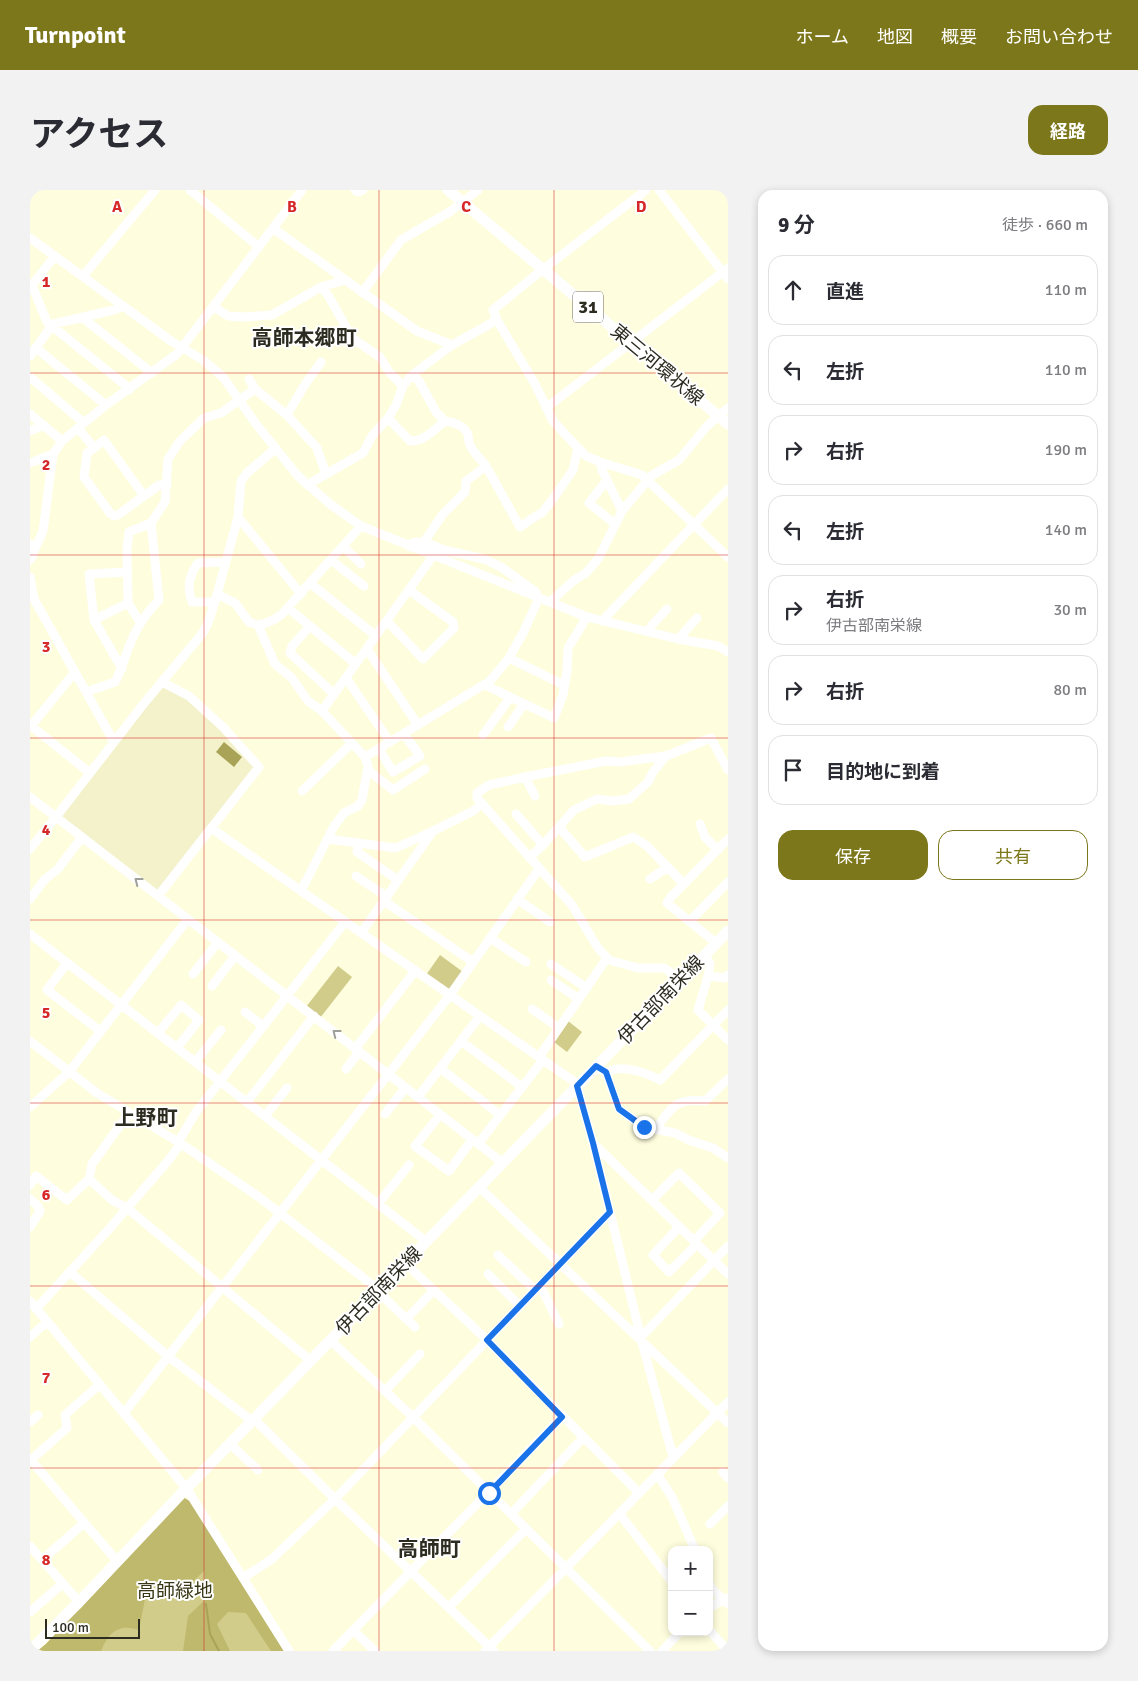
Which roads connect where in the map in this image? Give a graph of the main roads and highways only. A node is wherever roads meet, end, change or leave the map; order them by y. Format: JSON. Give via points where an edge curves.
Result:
{"nodes":[{"id":1,"x":448,"y":190,"type":"edge"},
{"id":2,"x":728,"y":424,"type":"edge"},
{"id":3,"x":728,"y":931,"type":"edge"},
{"id":4,"x":30,"y":1651,"type":"edge"}],
"edges":[{"from":1,"to":2,"type":"main road","name":"東三河環状線","number":"31"},
{"from":3,"to":4,"type":"main road","name":"伊古部南栄線","via":[[601,1070],[578,1085]]}]}
